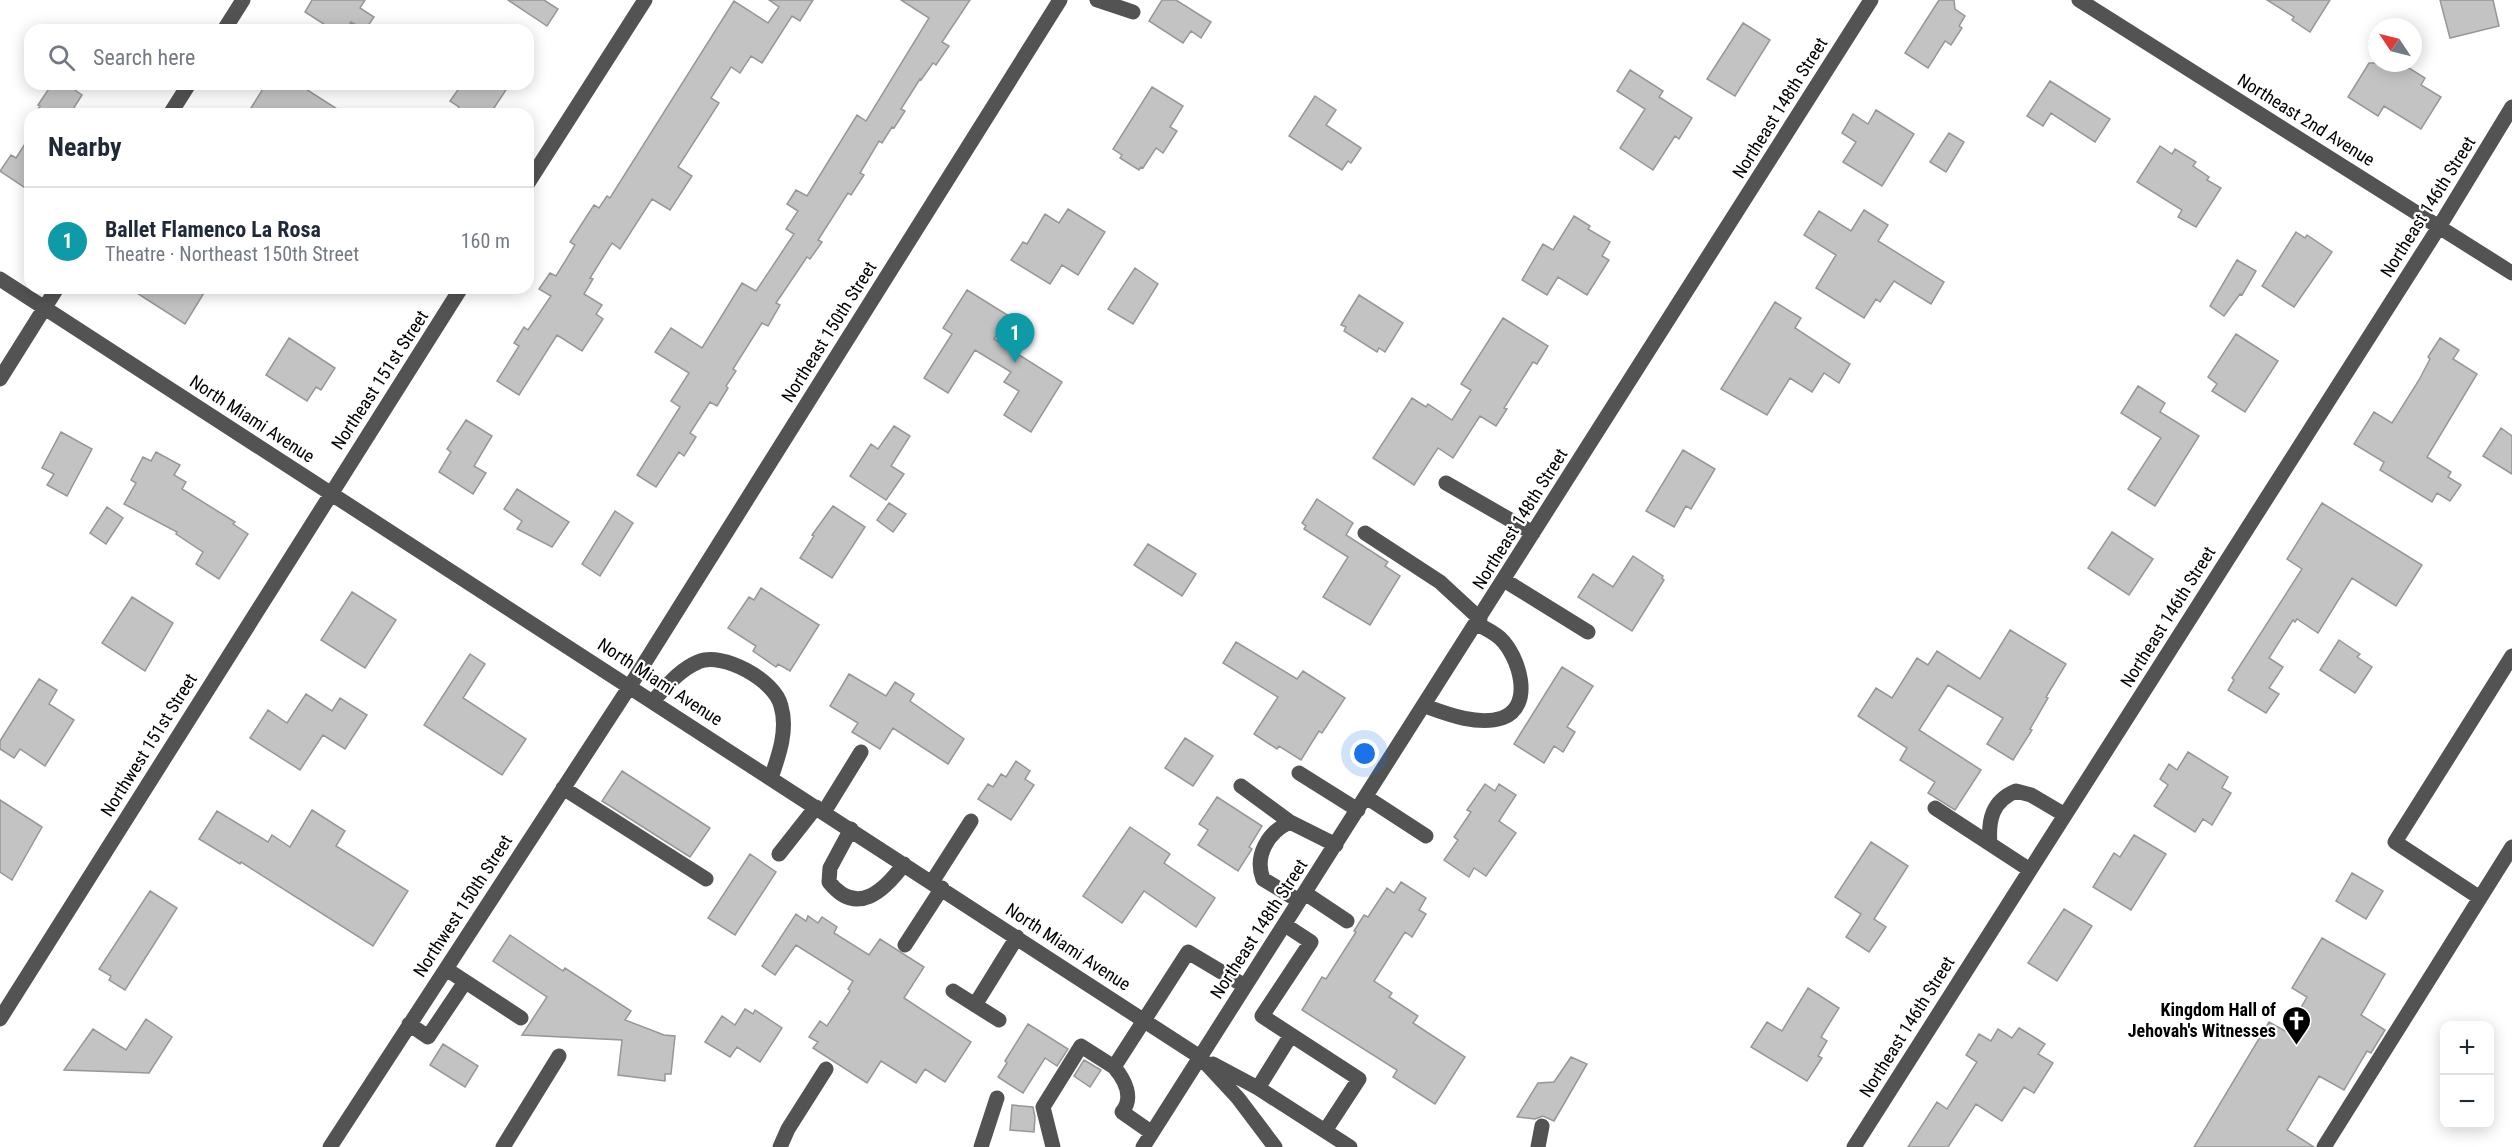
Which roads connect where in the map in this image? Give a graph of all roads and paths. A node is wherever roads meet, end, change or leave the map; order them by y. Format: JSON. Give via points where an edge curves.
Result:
{"nodes":[{"id":1,"x":243,"y":0,"type":"edge"},
{"id":2,"x":645,"y":0,"type":"edge"},
{"id":3,"x":1060,"y":0,"type":"edge"},
{"id":4,"x":1097,"y":0,"type":"edge"},
{"id":5,"x":1871,"y":0,"type":"edge"},
{"id":6,"x":2079,"y":0,"type":"edge"},
{"id":7,"x":1133,"y":12,"type":"dead end"},
{"id":8,"x":228,"y":24,"type":"edge"},
{"id":9,"x":185,"y":90,"type":"edge"},
{"id":10,"x":2512,"y":107,"type":"edge"},
{"id":11,"x":174,"y":108,"type":"edge"},
{"id":12,"x":534,"y":174,"type":"edge"},
{"id":13,"x":2439,"y":227,"type":"junction"},
{"id":14,"x":2512,"y":273,"type":"edge"},
{"id":15,"x":0,"y":279,"type":"edge"},
{"id":16,"x":53,"y":294,"type":"edge"},
{"id":17,"x":457,"y":294,"type":"edge"},
{"id":18,"x":44,"y":308,"type":"junction"},
{"id":19,"x":0,"y":379,"type":"edge"},
{"id":20,"x":1446,"y":483,"type":"dead end"},
{"id":21,"x":331,"y":493,"type":"junction"},
{"id":22,"x":1365,"y":532,"type":"dead end"},
{"id":23,"x":1533,"y":533,"type":"junction"},
{"id":24,"x":1504,"y":580,"type":"junction"},
{"id":25,"x":1478,"y":621,"type":"junction"},
{"id":26,"x":1588,"y":632,"type":"dead end"},
{"id":27,"x":2512,"y":656,"type":"edge"},
{"id":28,"x":630,"y":686,"type":"junction"},
{"id":29,"x":653,"y":701,"type":"junction"},
{"id":30,"x":1425,"y":706,"type":"junction"},
{"id":31,"x":861,"y":752,"type":"dead end"},
{"id":32,"x":1299,"y":773,"type":"dead end"},
{"id":33,"x":771,"y":778,"type":"junction"},
{"id":34,"x":1241,"y":786,"type":"dead end"},
{"id":35,"x":563,"y":788,"type":"junction"},
{"id":36,"x":1366,"y":797,"type":"junction"},
{"id":37,"x":1935,"y":808,"type":"dead end"},
{"id":38,"x":820,"y":809,"type":"junction"},
{"id":39,"x":1358,"y":810,"type":"junction"},
{"id":40,"x":2065,"y":815,"type":"junction"},
{"id":41,"x":970,"y":821,"type":"dead end"},
{"id":42,"x":1290,"y":822,"type":"junction"},
{"id":43,"x":851,"y":829,"type":"junction"},
{"id":44,"x":1426,"y":836,"type":"dead end"},
{"id":45,"x":1990,"y":844,"type":"junction"},
{"id":46,"x":1336,"y":845,"type":"junction"},
{"id":47,"x":2512,"y":847,"type":"edge"},
{"id":48,"x":779,"y":854,"type":"dead end"},
{"id":49,"x":904,"y":864,"type":"junction"},
{"id":50,"x":2030,"y":870,"type":"junction"},
{"id":51,"x":706,"y":879,"type":"dead end"},
{"id":52,"x":937,"y":885,"type":"junction"},
{"id":53,"x":1302,"y":897,"type":"junction"},
{"id":54,"x":2480,"y":897,"type":"junction"},
{"id":55,"x":1347,"y":921,"type":"dead end"},
{"id":56,"x":1285,"y":925,"type":"junction"},
{"id":57,"x":1017,"y":938,"type":"junction"},
{"id":58,"x":905,"y":945,"type":"dead end"},
{"id":59,"x":446,"y":969,"type":"junction"},
{"id":60,"x":465,"y":982,"type":"junction"},
{"id":61,"x":1245,"y":987,"type":"junction"},
{"id":62,"x":953,"y":991,"type":"dead end"},
{"id":63,"x":975,"y":1005,"type":"junction"},
{"id":64,"x":521,"y":1018,"type":"dead end"},
{"id":65,"x":0,"y":1019,"type":"edge"},
{"id":66,"x":999,"y":1020,"type":"dead end"},
{"id":67,"x":1145,"y":1021,"type":"junction"},
{"id":68,"x":410,"y":1024,"type":"junction"},
{"id":69,"x":1291,"y":1035,"type":"junction"},
{"id":70,"x":559,"y":1056,"type":"dead end"},
{"id":71,"x":1200,"y":1057,"type":"junction"},
{"id":72,"x":1114,"y":1067,"type":"junction"},
{"id":73,"x":826,"y":1069,"type":"dead end"},
{"id":74,"x":1258,"y":1088,"type":"junction"},
{"id":75,"x":997,"y":1098,"type":"dead end"},
{"id":76,"x":1542,"y":1126,"type":"dead end"},
{"id":77,"x":1325,"y":1131,"type":"junction"},
{"id":78,"x":1152,"y":1133,"type":"junction"},
{"id":79,"x":330,"y":1147,"type":"edge"},
{"id":80,"x":502,"y":1147,"type":"edge"},
{"id":81,"x":780,"y":1147,"type":"edge"},
{"id":82,"x":981,"y":1147,"type":"edge"},
{"id":83,"x":1053,"y":1147,"type":"edge"},
{"id":84,"x":1143,"y":1147,"type":"edge"},
{"id":85,"x":1275,"y":1147,"type":"edge"},
{"id":86,"x":1350,"y":1147,"type":"edge"},
{"id":87,"x":1538,"y":1147,"type":"edge"},
{"id":88,"x":1854,"y":1147,"type":"edge"},
{"id":89,"x":2324,"y":1147,"type":"edge"}],
"edges":[{"from":1,"to":8,"type":"street"},
{"from":2,"to":12,"type":"street"},
{"from":3,"to":28,"type":"street","name":"Northeast 150th Street"},
{"from":4,"to":7,"type":"street"},
{"from":5,"to":23,"type":"street","name":"Northeast 148th Street"},
{"from":6,"to":13,"type":"street","name":"Northeast 2nd Avenue"},
{"from":9,"to":11,"type":"street"},
{"from":10,"to":13,"type":"street","name":"Northeast 146th Street"},
{"from":13,"to":14,"type":"street","name":"Northeast 2nd Avenue"},
{"from":13,"to":40,"type":"street","name":"Northeast 146th Street"},
{"from":15,"to":18,"type":"street","name":"North Miami Avenue"},
{"from":16,"to":18,"type":"street"},
{"from":17,"to":21,"type":"street","name":"Northeast 151st Street"},
{"from":18,"to":19,"type":"street"},
{"from":18,"to":21,"type":"street","name":"North Miami Avenue"},
{"from":20,"to":23,"type":"street"},
{"from":21,"to":28,"type":"street","name":"North Miami Avenue"},
{"from":21,"to":65,"type":"street","name":"Northwest 151st Street"},
{"from":22,"to":25,"type":"street","via":[[1440,582]]},
{"from":23,"to":24,"type":"street","name":"Northeast 148th Street"},
{"from":24,"to":25,"type":"street","name":"Northeast 148th Street"},
{"from":24,"to":26,"type":"street"},
{"from":25,"to":30,"type":"street","name":"Northeast 148th Street"},
{"from":25,"to":30,"type":"street","via":[[1513,654],[1522,684],[1519,700],[1504,717],[1489,721]]},
{"from":27,"to":54,"type":"street","via":[[2396,842]]},
{"from":28,"to":29,"type":"street","name":"North Miami Avenue"},
{"from":28,"to":35,"type":"street","name":"Northwest 150th Street"},
{"from":29,"to":33,"type":"street","name":"North Miami Avenue"},
{"from":29,"to":33,"type":"street","via":[[675,676],[700,661],[717,660],[758,676],[773,690],[781,705],[783,742]]},
{"from":30,"to":36,"type":"street","name":"Northeast 148th Street"},
{"from":31,"to":38,"type":"street"},
{"from":32,"to":39,"type":"street"},
{"from":33,"to":38,"type":"street","name":"North Miami Avenue"},
{"from":34,"to":42,"type":"street"},
{"from":35,"to":51,"type":"street"},
{"from":35,"to":59,"type":"street","name":"Northwest 150th Street"},
{"from":36,"to":39,"type":"street","name":"Northeast 148th Street"},
{"from":36,"to":44,"type":"street"},
{"from":37,"to":45,"type":"street"},
{"from":38,"to":43,"type":"street","name":"North Miami Avenue"},
{"from":38,"to":48,"type":"street"},
{"from":39,"to":46,"type":"street","name":"Northeast 148th Street"},
{"from":40,"to":45,"type":"street","via":[[2031,795],[2016,791],[2003,798],[1991,814]]},
{"from":40,"to":50,"type":"street","name":"Northeast 146th Street"},
{"from":41,"to":52,"type":"street"},
{"from":42,"to":46,"type":"street"},
{"from":42,"to":53,"type":"street","via":[[1274,833],[1258,861],[1263,879]]},
{"from":43,"to":49,"type":"street","name":"North Miami Avenue"},
{"from":43,"to":49,"type":"street","via":[[830,868],[829,882],[843,897],[864,899],[880,892]]},
{"from":45,"to":50,"type":"street"},
{"from":46,"to":53,"type":"street","name":"Northeast 148th Street"},
{"from":47,"to":54,"type":"street"},
{"from":49,"to":52,"type":"street","name":"North Miami Avenue"},
{"from":50,"to":88,"type":"street","name":"Northeast 146th Street"},
{"from":52,"to":57,"type":"street","name":"North Miami Avenue"},
{"from":52,"to":58,"type":"street"},
{"from":53,"to":55,"type":"street"},
{"from":53,"to":56,"type":"street","name":"Northeast 148th Street"},
{"from":54,"to":89,"type":"street"},
{"from":56,"to":61,"type":"street","name":"Northeast 148th Street"},
{"from":56,"to":69,"type":"street","via":[[1311,942],[1262,1016]]},
{"from":57,"to":63,"type":"street"},
{"from":57,"to":67,"type":"street","name":"North Miami Avenue"},
{"from":59,"to":60,"type":"street"},
{"from":59,"to":68,"type":"street","name":"Northwest 150th Street"},
{"from":60,"to":64,"type":"street"},
{"from":60,"to":68,"type":"street","via":[[428,1037]]},
{"from":61,"to":67,"type":"street","via":[[1188,952]]},
{"from":61,"to":71,"type":"street","name":"Northeast 148th Street"},
{"from":62,"to":63,"type":"street"},
{"from":63,"to":66,"type":"street"},
{"from":67,"to":71,"type":"street","name":"North Miami Avenue"},
{"from":67,"to":72,"type":"street"},
{"from":68,"to":79,"type":"street","name":"Northwest 150th Street"},
{"from":69,"to":74,"type":"street"},
{"from":69,"to":77,"type":"street","via":[[1359,1079]]},
{"from":70,"to":80,"type":"street"},
{"from":71,"to":74,"type":"street"},
{"from":71,"to":78,"type":"street","name":"Northeast 148th Street"},
{"from":71,"to":85,"type":"street","name":"North Miami Avenue"},
{"from":72,"to":78,"type":"street","via":[[1125,1081],[1128,1101],[1122,1112]]},
{"from":72,"to":83,"type":"street","via":[[1081,1046],[1043,1107]]},
{"from":73,"to":81,"type":"street"},
{"from":74,"to":77,"type":"street"},
{"from":75,"to":82,"type":"street"},
{"from":76,"to":87,"type":"street"},
{"from":77,"to":86,"type":"street"},
{"from":78,"to":84,"type":"street","name":"Northeast 148th Street"}]}
